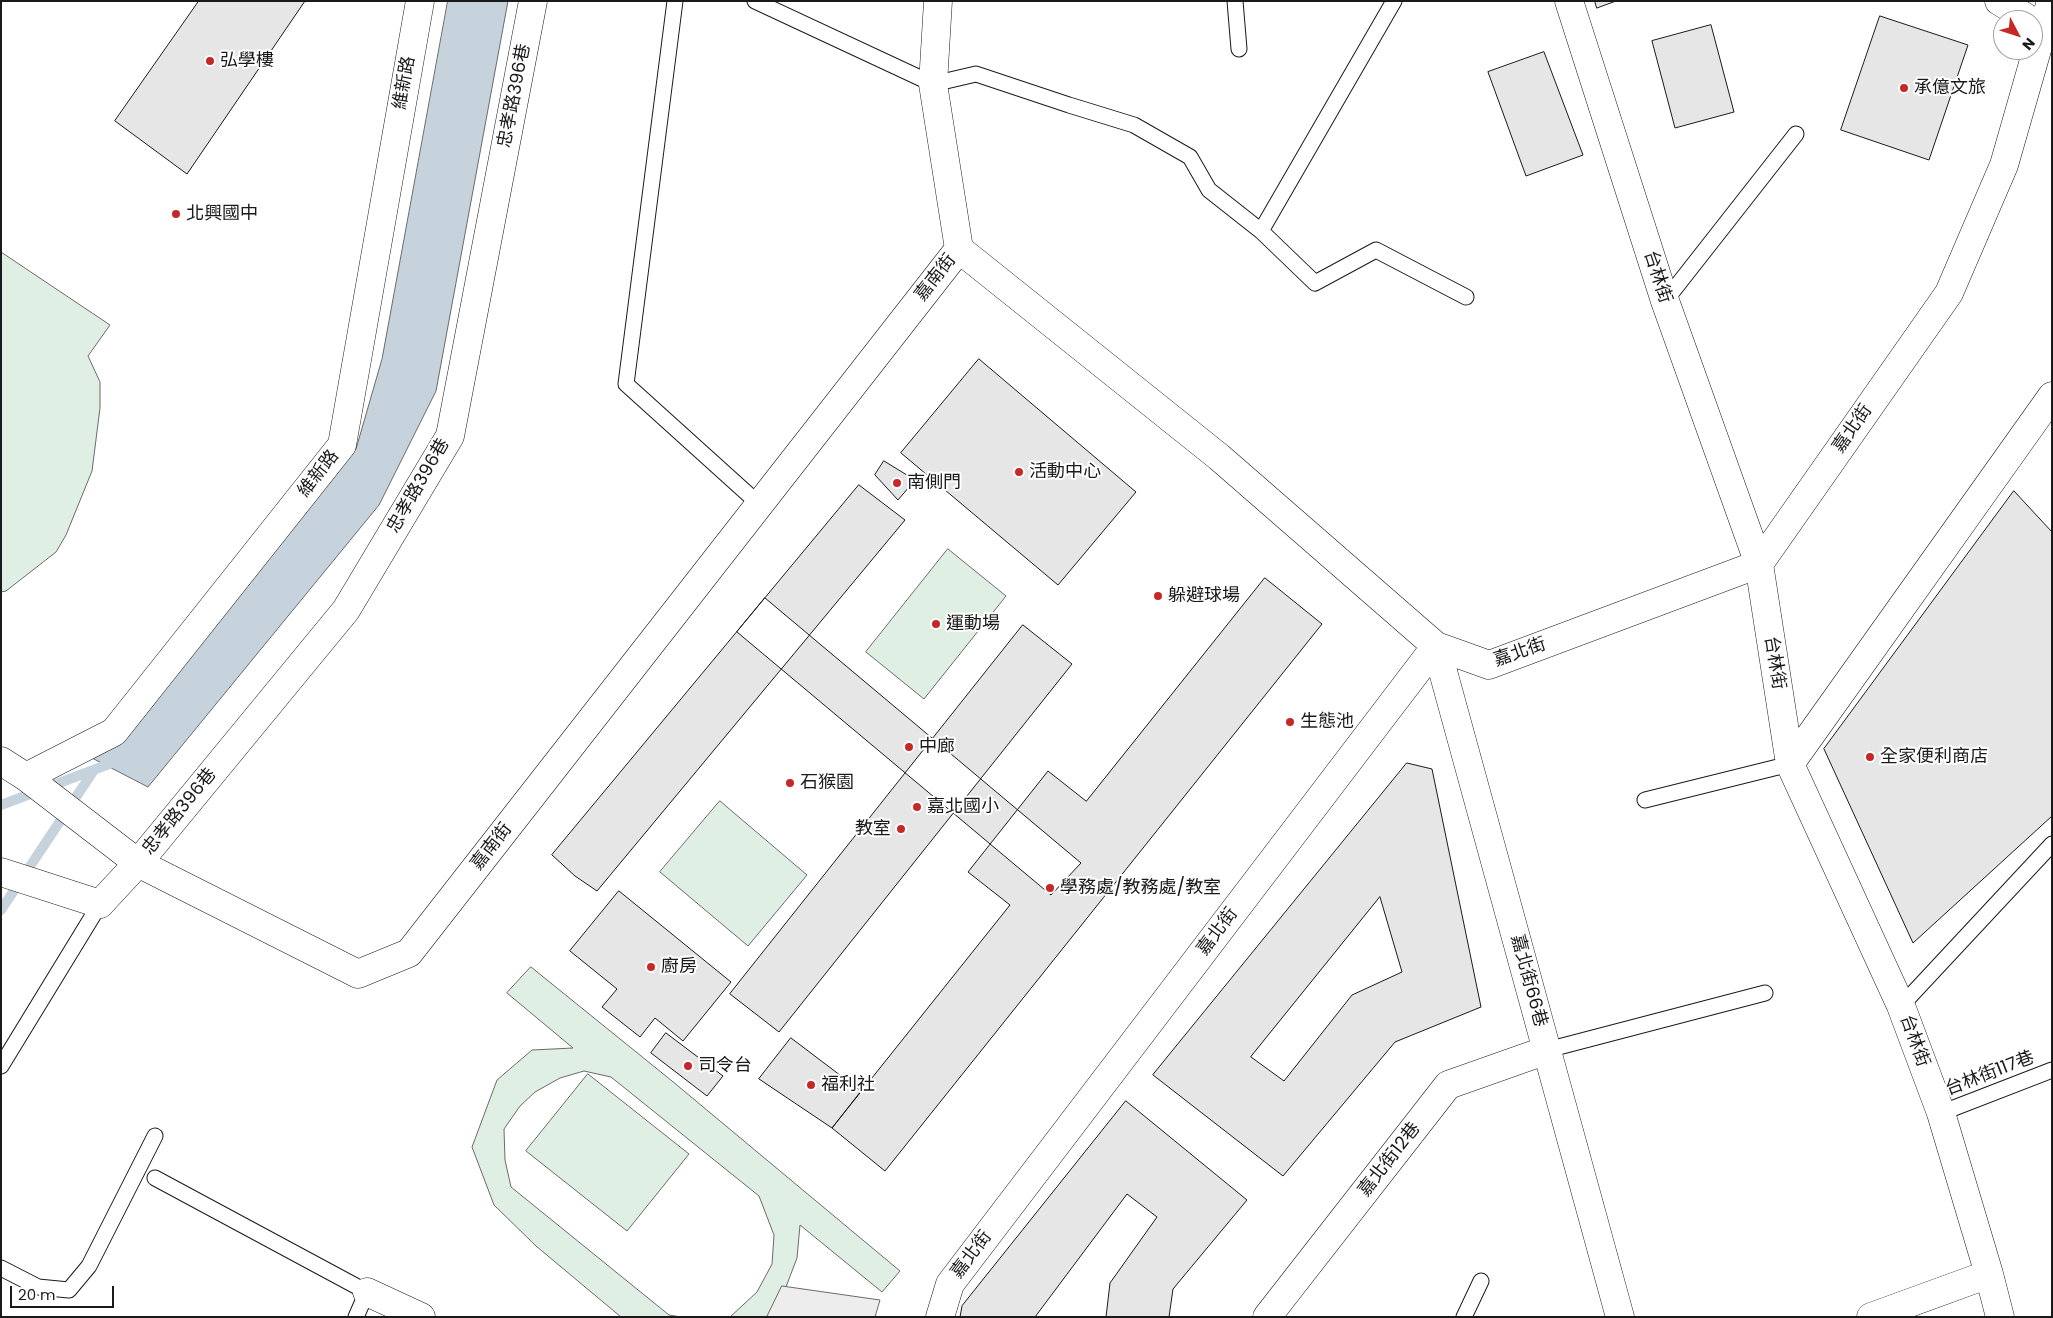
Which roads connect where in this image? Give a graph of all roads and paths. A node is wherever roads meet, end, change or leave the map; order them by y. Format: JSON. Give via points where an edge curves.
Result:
{"nodes":[{"id":1,"x":420,"y":1,"type":"edge"},
{"id":2,"x":533,"y":1,"type":"edge"},
{"id":3,"x":675,"y":1,"type":"edge"},
{"id":4,"x":755,"y":1,"type":"edge"},
{"id":5,"x":938,"y":1,"type":"edge"},
{"id":6,"x":1235,"y":1,"type":"edge"},
{"id":7,"x":1394,"y":1,"type":"edge"},
{"id":8,"x":1570,"y":1,"type":"edge"},
{"id":9,"x":1999,"y":1,"type":"edge"},
{"id":10,"x":2051,"y":1,"type":"edge"},
{"id":11,"x":2014,"y":10,"type":"edge"},
{"id":12,"x":2043,"y":19,"type":"edge"},
{"id":13,"x":1239,"y":49,"type":"dead end"},
{"id":14,"x":2031,"y":60,"type":"edge"},
{"id":15,"x":933,"y":84,"type":"junction"},
{"id":16,"x":1796,"y":134,"type":"dead end"},
{"id":17,"x":1261,"y":231,"type":"junction"},
{"id":18,"x":959,"y":249,"type":"junction"},
{"id":19,"x":1466,"y":297,"type":"dead end"},
{"id":20,"x":1665,"y":301,"type":"junction"},
{"id":21,"x":2052,"y":396,"type":"edge"},
{"id":22,"x":760,"y":505,"type":"junction"},
{"id":23,"x":1759,"y":564,"type":"junction"},
{"id":24,"x":1436,"y":646,"type":"junction"},
{"id":25,"x":1,"y":761,"type":"edge"},
{"id":26,"x":1790,"y":764,"type":"junction"},
{"id":27,"x":26,"y":777,"type":"junction"},
{"id":28,"x":1645,"y":800,"type":"dead end"},
{"id":29,"x":2052,"y":844,"type":"edge"},
{"id":30,"x":138,"y":863,"type":"junction"},
{"id":31,"x":1,"y":872,"type":"edge"},
{"id":32,"x":100,"y":904,"type":"junction"},
{"id":33,"x":1766,"y":993,"type":"dead end"},
{"id":34,"x":1901,"y":1006,"type":"junction"},
{"id":35,"x":1547,"y":1050,"type":"junction"},
{"id":36,"x":1,"y":1066,"type":"edge"},
{"id":37,"x":2052,"y":1070,"type":"edge"},
{"id":38,"x":1941,"y":1113,"type":"junction"},
{"id":39,"x":155,"y":1136,"type":"dead end"},
{"id":40,"x":155,"y":1178,"type":"dead end"},
{"id":41,"x":1,"y":1268,"type":"edge"},
{"id":42,"x":1989,"y":1274,"type":"junction"},
{"id":43,"x":1481,"y":1281,"type":"dead end"},
{"id":44,"x":367,"y":1292,"type":"junction"},
{"id":45,"x":356,"y":1317,"type":"edge"},
{"id":46,"x":421,"y":1317,"type":"edge"},
{"id":47,"x":940,"y":1317,"type":"edge"},
{"id":48,"x":1267,"y":1317,"type":"edge"},
{"id":49,"x":1464,"y":1317,"type":"edge"},
{"id":50,"x":1620,"y":1317,"type":"edge"},
{"id":51,"x":1871,"y":1317,"type":"edge"},
{"id":52,"x":2000,"y":1317,"type":"edge"}],
"edges":[{"from":1,"to":27,"type":"street","name":"維新路","via":[[342,445],[114,732]]},
{"from":2,"to":30,"type":"street","name":"忠孝路396巷","via":[[450,436],[346,610]]},
{"from":3,"to":22,"type":"lane","via":[[626,384]]},
{"from":4,"to":15,"type":"lane"},
{"from":5,"to":15,"type":"street","name":"嘉南街"},
{"from":6,"to":13,"type":"lane"},
{"from":7,"to":17,"type":"lane"},
{"from":8,"to":20,"type":"street","name":"台林街"},
{"from":9,"to":11,"type":"street"},
{"from":10,"to":12,"type":"street","name":"嘉北街"},
{"from":14,"to":23,"type":"street","name":"嘉北街","via":[[2004,165],[1949,293]]},
{"from":15,"to":17,"type":"lane","via":[[976,74],[1134,125],[1190,157],[1208,190]]},
{"from":15,"to":18,"type":"street","name":"嘉南街"},
{"from":16,"to":20,"type":"lane"},
{"from":17,"to":19,"type":"lane","via":[[1315,283],[1376,250]]},
{"from":18,"to":22,"type":"street","name":"嘉南街"},
{"from":18,"to":24,"type":"street","via":[[1219,457]]},
{"from":20,"to":23,"type":"street","name":"台林街"},
{"from":21,"to":26,"type":"street"},
{"from":22,"to":30,"type":"street","name":"嘉南街","via":[[409,953],[358,974]]},
{"from":23,"to":24,"type":"street","name":"嘉北街","via":[[1489,665]]},
{"from":23,"to":26,"type":"street","name":"台林街"},
{"from":24,"to":35,"type":"street","name":"嘉北街66巷"},
{"from":24,"to":47,"type":"street","name":"嘉北街","via":[[950,1284]]},
{"from":25,"to":27,"type":"street"},
{"from":26,"to":28,"type":"lane"},
{"from":26,"to":34,"type":"street","name":"台林街"},
{"from":27,"to":30,"type":"street","name":"嘉南街"},
{"from":29,"to":34,"type":"lane"},
{"from":30,"to":32,"type":"street","name":"忠孝路396巷"},
{"from":31,"to":32,"type":"street"},
{"from":32,"to":36,"type":"lane"},
{"from":33,"to":35,"type":"lane"},
{"from":34,"to":38,"type":"street","name":"台林街"},
{"from":35,"to":48,"type":"street","name":"嘉北街12巷","via":[[1448,1085]]},
{"from":35,"to":50,"type":"street","name":"嘉北街66巷"},
{"from":37,"to":38,"type":"lane","name":"台林街117巷"},
{"from":38,"to":42,"type":"street","name":"台林街"},
{"from":39,"to":41,"type":"lane","via":[[89,1266],[69,1290],[38,1287]]},
{"from":40,"to":44,"type":"lane"},
{"from":42,"to":51,"type":"street"},
{"from":42,"to":52,"type":"street","name":"台林街"},
{"from":43,"to":49,"type":"lane"},
{"from":44,"to":45,"type":"lane"},
{"from":44,"to":46,"type":"street"}]}
